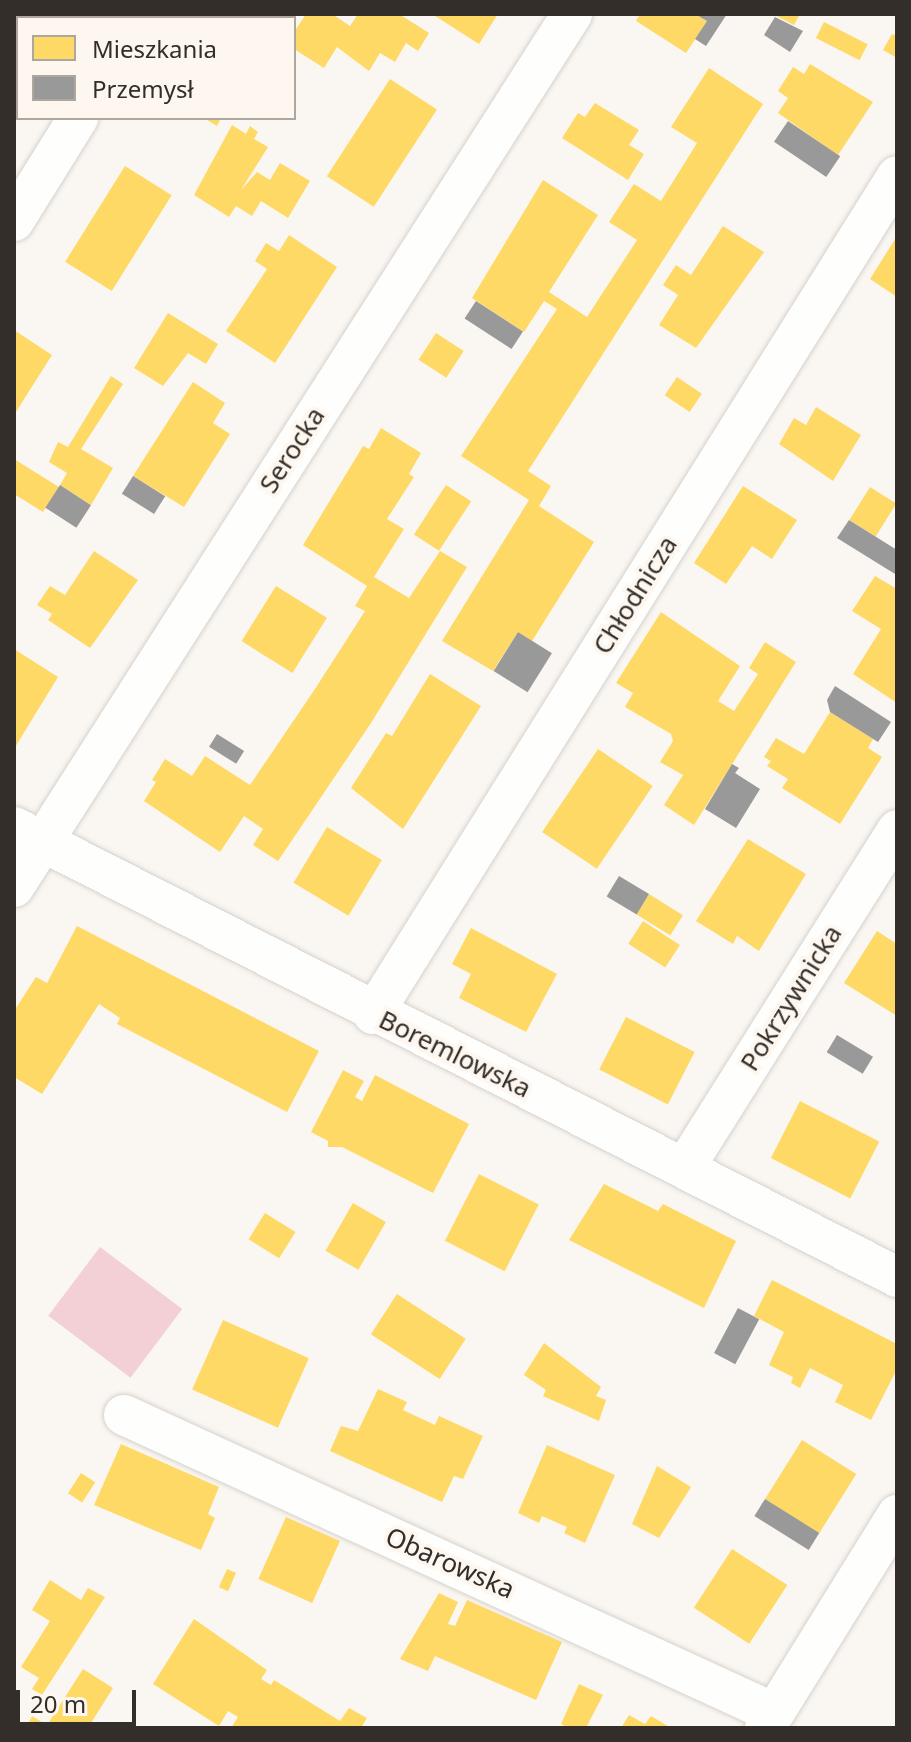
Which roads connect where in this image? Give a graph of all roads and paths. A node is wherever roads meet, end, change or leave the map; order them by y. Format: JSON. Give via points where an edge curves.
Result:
{"nodes":[{"id":1,"x":572,"y":14,"type":"edge"},
{"id":2,"x":77,"y":120,"type":"edge"},
{"id":3,"x":897,"y":176,"type":"edge"},
{"id":4,"x":14,"y":221,"type":"edge"},
{"id":5,"x":897,"y":830,"type":"edge"},
{"id":6,"x":28,"y":834,"type":"edge"},
{"id":7,"x":14,"y":887,"type":"edge"},
{"id":8,"x":373,"y":1014,"type":"junction"},
{"id":9,"x":685,"y":1167,"type":"junction"},
{"id":10,"x":897,"y":1277,"type":"edge"},
{"id":11,"x":124,"y":1415,"type":"dead end"},
{"id":12,"x":897,"y":1515,"type":"edge"},
{"id":13,"x":769,"y":1720,"type":"edge"}],
"edges":[{"from":1,"to":6,"type":"street","name":"Serocka"},
{"from":2,"to":4,"type":"street"},
{"from":3,"to":8,"type":"street","name":"Chłodnicza"},
{"from":5,"to":9,"type":"street","name":"Pokrzywnicka"},
{"from":6,"to":7,"type":"street","name":"Serocka"},
{"from":6,"to":8,"type":"street","name":"Boremlowska"},
{"from":8,"to":9,"type":"street","name":"Boremlowska"},
{"from":9,"to":10,"type":"street","name":"Boremlowska"},
{"from":11,"to":13,"type":"street","name":"Obarowska"},
{"from":12,"to":13,"type":"street"}]}
